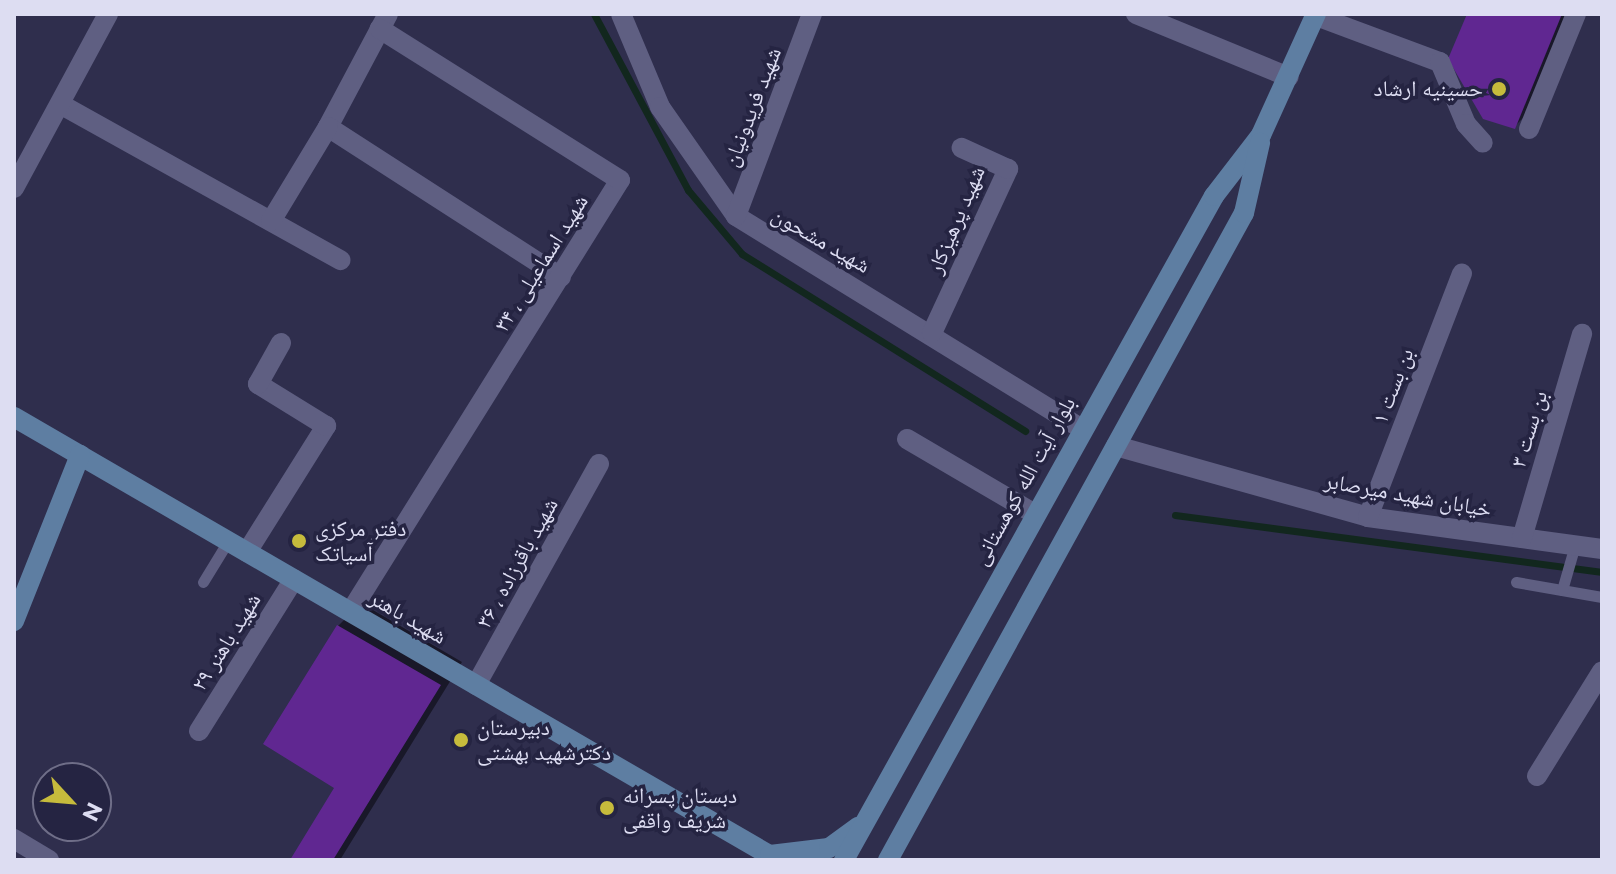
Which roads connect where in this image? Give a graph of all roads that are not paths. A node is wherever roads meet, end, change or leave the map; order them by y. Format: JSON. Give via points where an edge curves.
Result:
{"nodes":[{"id":1,"x":108,"y":14,"type":"edge"},
{"id":2,"x":621,"y":14,"type":"edge"},
{"id":3,"x":812,"y":14,"type":"edge"},
{"id":4,"x":1136,"y":14,"type":"edge"},
{"id":5,"x":1576,"y":14,"type":"edge"},
{"id":6,"x":1316,"y":15,"type":"edge"},
{"id":7,"x":384,"y":21,"type":"edge"},
{"id":8,"x":1289,"y":77,"type":"junction"},
{"id":9,"x":60,"y":104,"type":"junction"},
{"id":10,"x":328,"y":127,"type":"junction"},
{"id":11,"x":1529,"y":129,"type":"dead end"},
{"id":12,"x":1261,"y":135,"type":"junction"},
{"id":13,"x":1483,"y":143,"type":"dead end"},
{"id":14,"x":962,"y":148,"type":"dead end"},
{"id":15,"x":14,"y":188,"type":"edge"},
{"id":16,"x":1214,"y":196,"type":"junction"},
{"id":17,"x":1244,"y":213,"type":"junction"},
{"id":18,"x":736,"y":216,"type":"junction"},
{"id":19,"x":271,"y":221,"type":"junction"},
{"id":20,"x":340,"y":260,"type":"dead end"},
{"id":21,"x":1462,"y":273,"type":"dead end"},
{"id":22,"x":561,"y":277,"type":"junction"},
{"id":23,"x":932,"y":333,"type":"junction"},
{"id":24,"x":1582,"y":334,"type":"dead end"},
{"id":25,"x":281,"y":343,"type":"dead end"},
{"id":26,"x":14,"y":417,"type":"edge"},
{"id":27,"x":1080,"y":428,"type":"junction"},
{"id":28,"x":907,"y":439,"type":"dead end"},
{"id":29,"x":1116,"y":446,"type":"junction"},
{"id":30,"x":80,"y":455,"type":"junction"},
{"id":31,"x":599,"y":464,"type":"dead end"},
{"id":32,"x":1033,"y":513,"type":"junction"},
{"id":33,"x":1368,"y":517,"type":"junction"},
{"id":34,"x":1522,"y":538,"type":"junction"},
{"id":35,"x":228,"y":541,"type":"junction"},
{"id":36,"x":1575,"y":545,"type":"junction"},
{"id":37,"x":1602,"y":549,"type":"edge"},
{"id":38,"x":247,"y":552,"type":"junction"},
{"id":39,"x":294,"y":579,"type":"junction"},
{"id":40,"x":203,"y":582,"type":"dead end"},
{"id":41,"x":1516,"y":582,"type":"dead end"},
{"id":42,"x":1562,"y":590,"type":"junction"},
{"id":43,"x":1602,"y":597,"type":"edge"},
{"id":44,"x":351,"y":611,"type":"junction"},
{"id":45,"x":14,"y":621,"type":"edge"},
{"id":46,"x":1602,"y":671,"type":"edge"},
{"id":47,"x":476,"y":685,"type":"junction"},
{"id":48,"x":199,"y":731,"type":"dead end"},
{"id":49,"x":1537,"y":776,"type":"dead end"},
{"id":50,"x":866,"y":818,"type":"junction"},
{"id":51,"x":900,"y":838,"type":"junction"},
{"id":52,"x":14,"y":839,"type":"edge"},
{"id":53,"x":774,"y":858,"type":"edge"},
{"id":54,"x":49,"y":860,"type":"edge"},
{"id":55,"x":844,"y":860,"type":"edge"},
{"id":56,"x":888,"y":860,"type":"edge"},
{"id":57,"x":900,"y":860,"type":"edge"}],
"edges":[{"from":1,"to":9,"type":"street"},
{"from":2,"to":18,"type":"street","name":"شهید مشحون","via":[[660,107]]},
{"from":3,"to":18,"type":"street","name":"شهید فریدونیان"},
{"from":4,"to":8,"type":"street"},
{"from":5,"to":11,"type":"street"},
{"from":6,"to":8,"type":"main road","name":"بلوار آیت الله کوهستانی"},
{"from":6,"to":13,"type":"street","via":[[1440,62],[1466,124]]},
{"from":7,"to":10,"type":"street"},
{"from":7,"to":22,"type":"street","name":"شهید اسماعیلی ، ۳۴","via":[[620,180]]},
{"from":8,"to":12,"type":"main road","name":"بلوار آیت الله کوهستانی"},
{"from":9,"to":15,"type":"street"},
{"from":9,"to":19,"type":"street"},
{"from":10,"to":19,"type":"street"},
{"from":10,"to":22,"type":"street"},
{"from":12,"to":16,"type":"main road","name":"بلوار آیت الله کوهستانی"},
{"from":12,"to":17,"type":"main road","name":"بلوار آیت الله کوهستانی"},
{"from":14,"to":23,"type":"street","name":"شهید پرهیزکار","via":[[1008,169]]},
{"from":16,"to":17,"type":"main road","via":[[1234,194]]},
{"from":16,"to":27,"type":"main road","name":"بلوار آیت الله کوهستانی"},
{"from":17,"to":29,"type":"main road","name":"بلوار آیت الله کوهستانی"},
{"from":18,"to":23,"type":"street","name":"شهید مشحون"},
{"from":19,"to":20,"type":"street"},
{"from":21,"to":33,"type":"street","name":"بن بست ۱"},
{"from":22,"to":44,"type":"street","name":"شهید اسماعیلی ، ۳۴"},
{"from":23,"to":27,"type":"street","name":"شهید مشحون"},
{"from":24,"to":34,"type":"street","name":"بن بست ۳"},
{"from":25,"to":38,"type":"street","via":[[258,384],[326,426]]},
{"from":26,"to":30,"type":"main road","name":"شهید باهنر"},
{"from":27,"to":32,"type":"main road","name":"بلوار آیت الله کوهستانی"},
{"from":28,"to":32,"type":"street"},
{"from":29,"to":33,"type":"street","name":"خیابان شهید میرصابر"},
{"from":29,"to":51,"type":"main road","name":"بلوار آیت الله کوهستانی"},
{"from":30,"to":35,"type":"main road","name":"شهید باهنر"},
{"from":30,"to":45,"type":"main road"},
{"from":31,"to":47,"type":"street","name":"شهید باقرزاده ، ۳۶"},
{"from":32,"to":50,"type":"main road","name":"بلوار آیت الله کوهستانی"},
{"from":33,"to":34,"type":"street","name":"خیابان شهید میرصابر"},
{"from":34,"to":36,"type":"street","name":"خیابان شهید میرصابر"},
{"from":35,"to":38,"type":"main road","name":"شهید باهنر"},
{"from":35,"to":40,"type":"lane"},
{"from":36,"to":37,"type":"street","name":"خیابان شهید میرصابر"},
{"from":36,"to":42,"type":"lane"},
{"from":38,"to":39,"type":"main road","name":"شهید باهنر"},
{"from":39,"to":44,"type":"main road","name":"شهید باهنر"},
{"from":39,"to":48,"type":"street","name":"شهید باهنر ۲۹"},
{"from":41,"to":42,"type":"lane"},
{"from":42,"to":43,"type":"lane"},
{"from":44,"to":47,"type":"main road","name":"شهید باهنر"},
{"from":46,"to":49,"type":"street"},
{"from":47,"to":53,"type":"main road","name":"شهید باهنر"},
{"from":50,"to":53,"type":"main road","via":[[829,848]]},
{"from":50,"to":55,"type":"main road","name":"بلوار آیت الله کوهستانی"},
{"from":51,"to":56,"type":"main road","name":"بلوار آیت الله کوهستانی"},
{"from":51,"to":57,"type":"main road"},
{"from":52,"to":54,"type":"street"}]}
